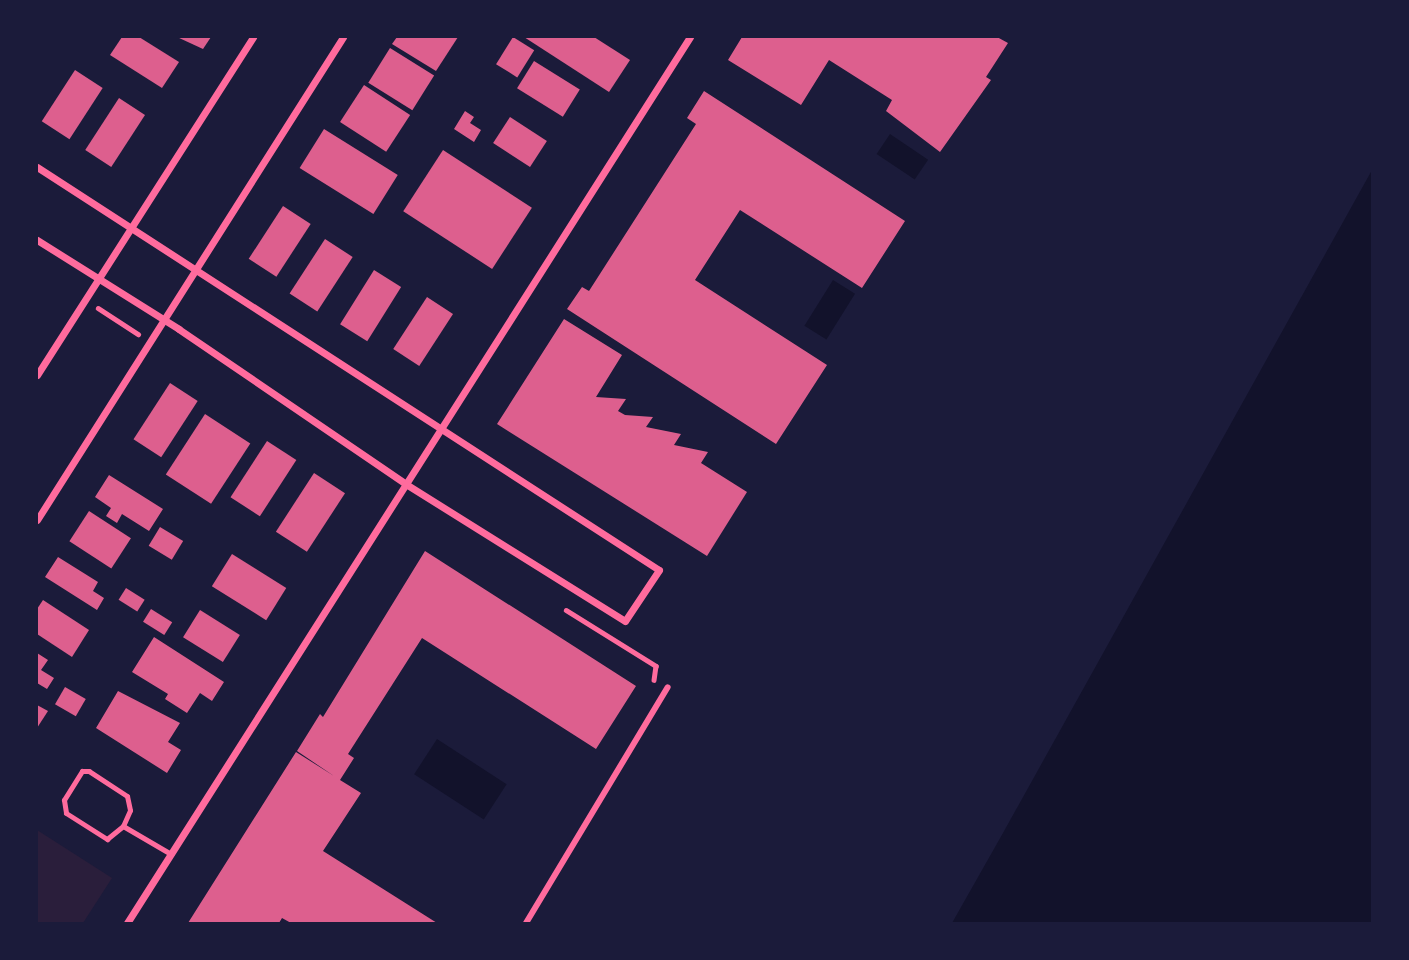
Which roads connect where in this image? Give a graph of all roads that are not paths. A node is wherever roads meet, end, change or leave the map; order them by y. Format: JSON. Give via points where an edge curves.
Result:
{"nodes":[{"id":1,"x":253,"y":37,"type":"edge"},
{"id":2,"x":344,"y":37,"type":"edge"},
{"id":3,"x":690,"y":37,"type":"edge"},
{"id":4,"x":37,"y":167,"type":"edge"},
{"id":5,"x":130,"y":226,"type":"junction"},
{"id":6,"x":37,"y":240,"type":"edge"},
{"id":7,"x":198,"y":269,"type":"junction"},
{"id":8,"x":98,"y":278,"type":"junction"},
{"id":9,"x":165,"y":321,"type":"junction"},
{"id":10,"x":37,"y":375,"type":"edge"},
{"id":11,"x":441,"y":428,"type":"junction"},
{"id":12,"x":406,"y":484,"type":"junction"},
{"id":13,"x":37,"y":520,"type":"edge"},
{"id":14,"x":667,"y":687,"type":"road end"},
{"id":15,"x":123,"y":826,"type":"junction"},
{"id":16,"x":171,"y":854,"type":"junction"},
{"id":17,"x":127,"y":923,"type":"edge"},
{"id":18,"x":526,"y":923,"type":"edge"}],
"edges":[{"from":1,"to":5,"type":"street"},
{"from":2,"to":7,"type":"street"},
{"from":3,"to":11,"type":"street"},
{"from":4,"to":5,"type":"street"},
{"from":5,"to":7,"type":"street"},
{"from":5,"to":8,"type":"street"},
{"from":6,"to":8,"type":"street"},
{"from":7,"to":9,"type":"street"},
{"from":7,"to":11,"type":"street"},
{"from":8,"to":9,"type":"street"},
{"from":8,"to":10,"type":"street"},
{"from":9,"to":12,"type":"street"},
{"from":9,"to":13,"type":"street"},
{"from":11,"to":12,"type":"street"},
{"from":11,"to":12,"type":"street","via":[[659,570],[625,621]]},
{"from":12,"to":16,"type":"street"},
{"from":14,"to":18,"type":"street"},
{"from":15,"to":15,"type":"lane","via":[[107,839],[66,813],[64,800],[82,771],[127,796],[130,810]]},
{"from":15,"to":16,"type":"lane"},
{"from":16,"to":17,"type":"street"}]}
